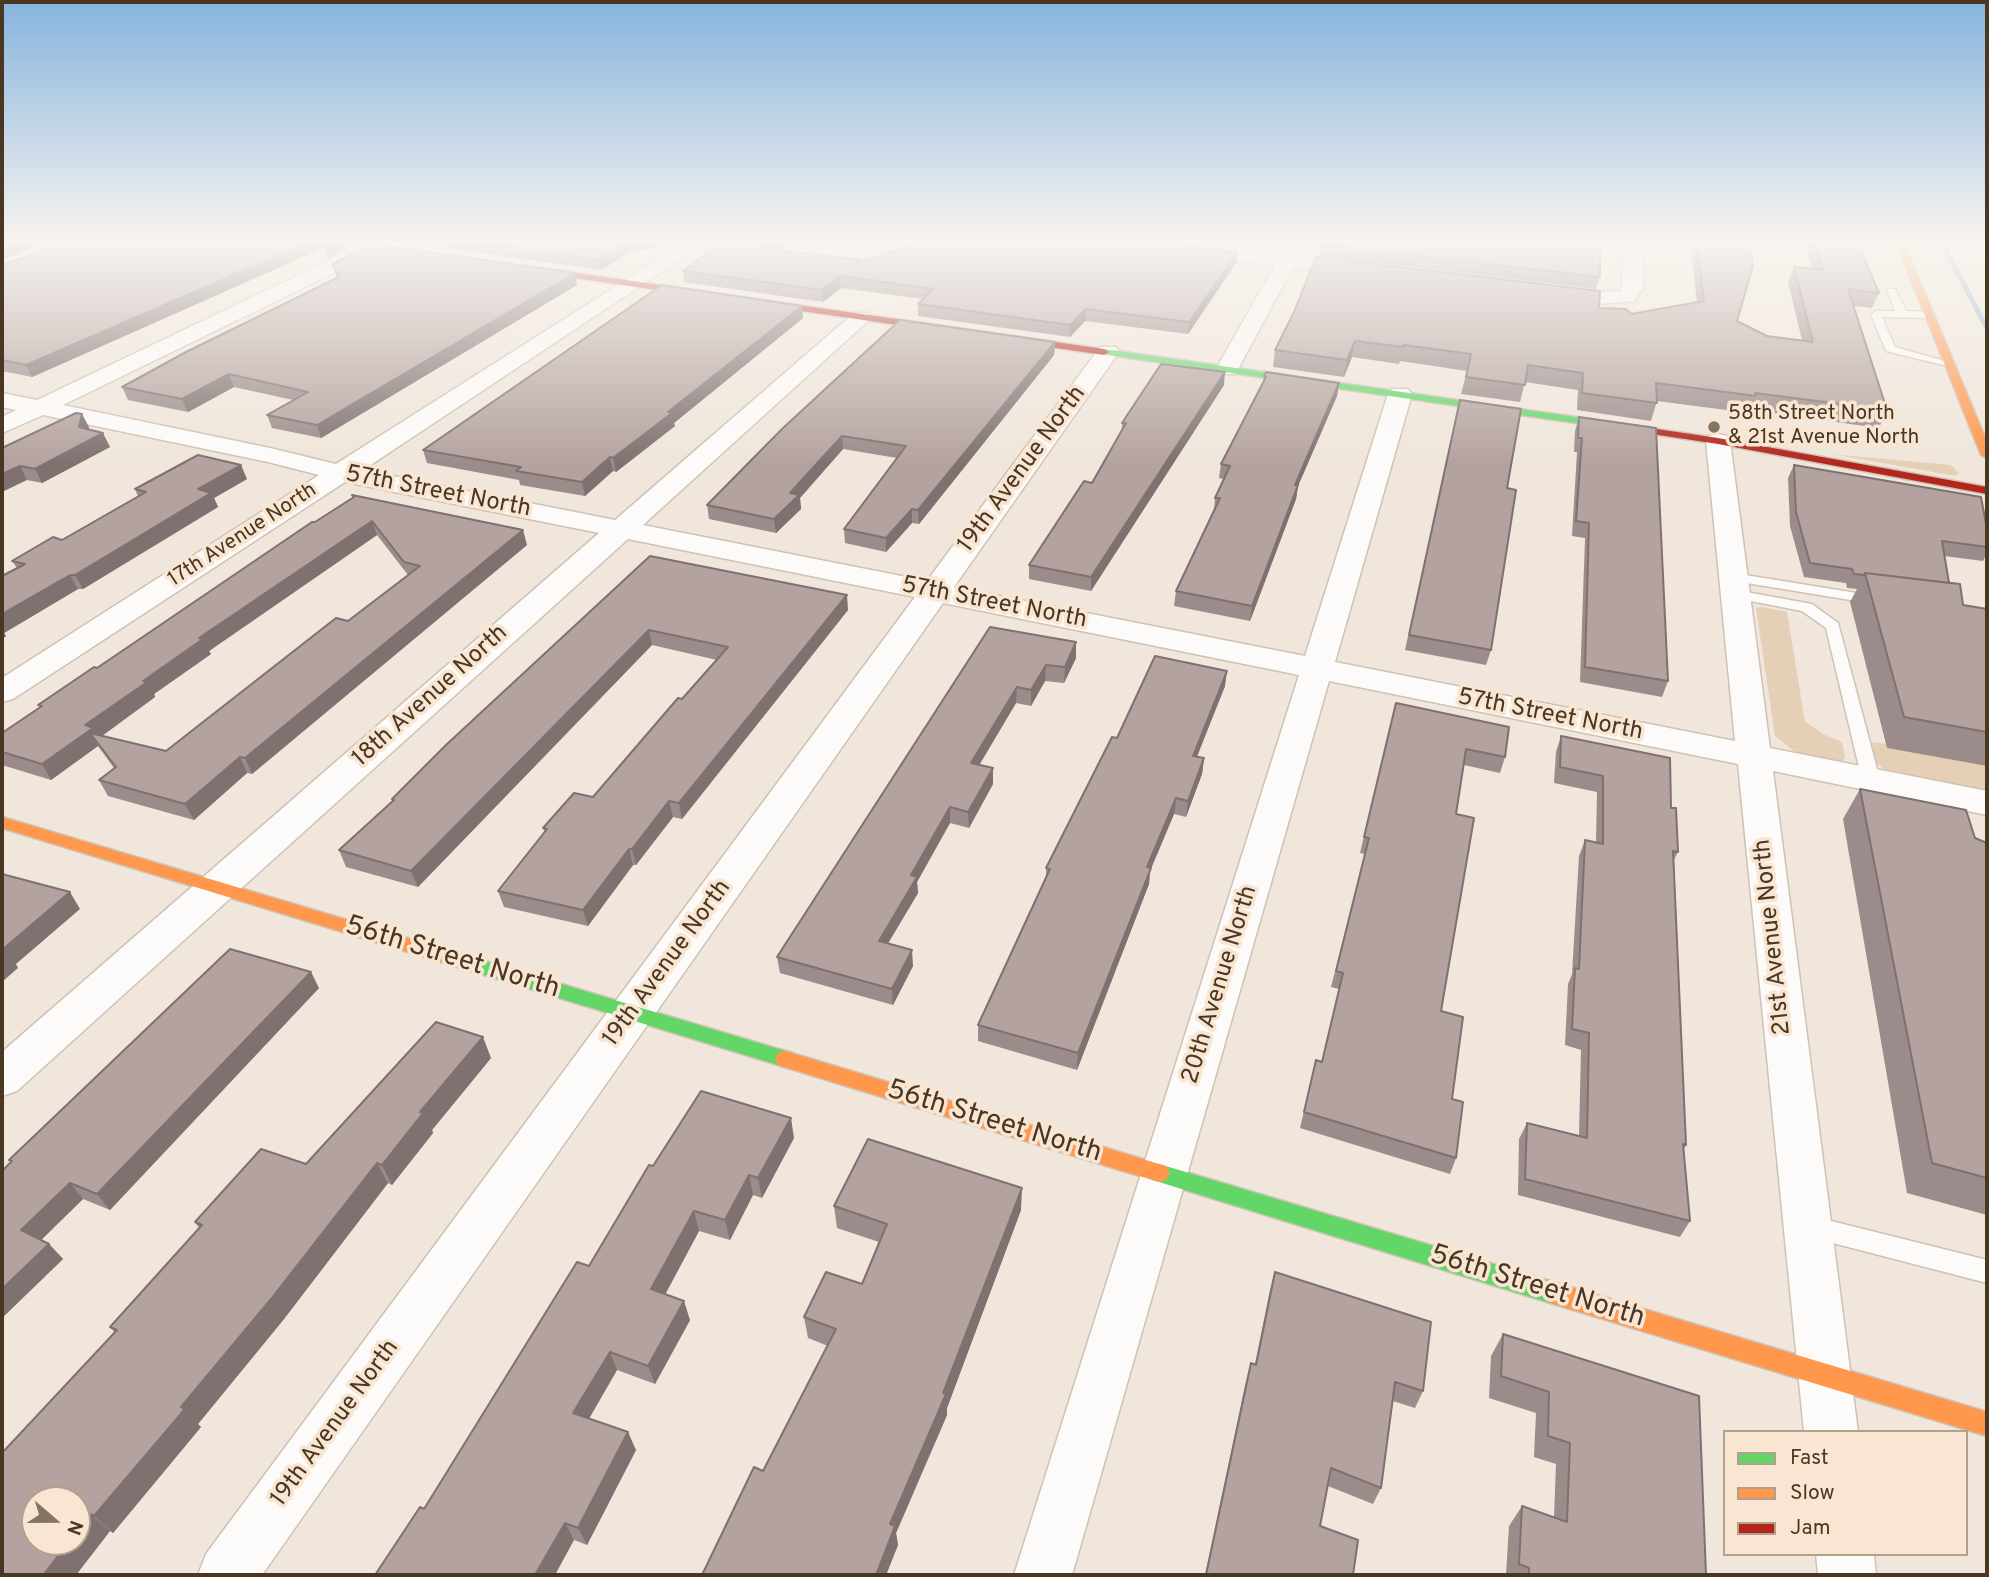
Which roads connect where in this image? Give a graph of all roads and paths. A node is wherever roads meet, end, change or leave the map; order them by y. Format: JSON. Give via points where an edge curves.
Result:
{"nodes":[{"id":1,"x":1930,"y":316,"type":"edge"},
{"id":2,"x":227,"y":317,"type":"edge"},
{"id":3,"x":583,"y":317,"type":"edge"},
{"id":4,"x":861,"y":317,"type":"joint"},
{"id":5,"x":1256,"y":317,"type":"edge"},
{"id":6,"x":1877,"y":317,"type":"edge"},
{"id":7,"x":1108,"y":352,"type":"junction"},
{"id":8,"x":1951,"y":366,"type":"junction"},
{"id":9,"x":1227,"y":369,"type":"junction"},
{"id":10,"x":1399,"y":394,"type":"junction"},
{"id":11,"x":2,"y":400,"type":"edge"},
{"id":12,"x":39,"y":407,"type":"junction"},
{"id":13,"x":2,"y":426,"type":"edge"},
{"id":14,"x":1718,"y":441,"type":"junction"},
{"id":15,"x":1882,"y":455,"type":"dead end"},
{"id":16,"x":1983,"y":461,"type":"edge"},
{"id":17,"x":340,"y":474,"type":"junction"},
{"id":18,"x":1987,"y":491,"type":"edge"},
{"id":19,"x":621,"y":530,"type":"junction"},
{"id":20,"x":1734,"y":586,"type":"junction"},
{"id":21,"x":935,"y":593,"type":"junction"},
{"id":22,"x":1894,"y":602,"type":"edge"},
{"id":23,"x":1317,"y":669,"type":"junction"},
{"id":24,"x":2,"y":692,"type":"edge"},
{"id":25,"x":1754,"y":756,"type":"junction"},
{"id":26,"x":1871,"y":780,"type":"junction"},
{"id":27,"x":1987,"y":803,"type":"edge"},
{"id":28,"x":2,"y":822,"type":"edge"},
{"id":29,"x":216,"y":888,"type":"junction"},
{"id":30,"x":632,"y":1014,"type":"junction"},
{"id":31,"x":2,"y":1078,"type":"edge"},
{"id":32,"x":1164,"y":1175,"type":"junction"},
{"id":33,"x":1807,"y":1226,"type":"junction"},
{"id":34,"x":1987,"y":1272,"type":"edge"},
{"id":35,"x":1824,"y":1375,"type":"junction"},
{"id":36,"x":1987,"y":1424,"type":"edge"},
{"id":37,"x":1831,"y":1430,"type":"edge"},
{"id":38,"x":1845,"y":1556,"type":"edge"},
{"id":39,"x":227,"y":1575,"type":"edge"},
{"id":40,"x":1043,"y":1575,"type":"edge"},
{"id":41,"x":1847,"y":1575,"type":"edge"}],
"edges":[{"from":1,"to":8,"type":"street"},
{"from":2,"to":12,"type":"street"},
{"from":3,"to":17,"type":"street","name":"17th Avenue North"},
{"from":4,"to":7,"type":"street"},
{"from":4,"to":19,"type":"street","name":"18th Avenue North"},
{"from":5,"to":9,"type":"street"},
{"from":6,"to":8,"type":"lane","via":[[1890,349]]},
{"from":7,"to":9,"type":"street"},
{"from":7,"to":21,"type":"street","name":"19th Avenue North"},
{"from":8,"to":16,"type":"street"},
{"from":9,"to":10,"type":"street"},
{"from":10,"to":14,"type":"street"},
{"from":10,"to":23,"type":"street","name":"20th Avenue North"},
{"from":11,"to":12,"type":"street","name":"57th Street North"},
{"from":12,"to":13,"type":"street"},
{"from":12,"to":17,"type":"street","name":"57th Street North"},
{"from":14,"to":15,"type":"street"},
{"from":14,"to":18,"type":"street"},
{"from":14,"to":20,"type":"street","name":"21st Avenue North"},
{"from":17,"to":19,"type":"street","name":"57th Street North"},
{"from":17,"to":24,"type":"street","name":"17th Avenue North"},
{"from":19,"to":21,"type":"street","name":"57th Street North"},
{"from":19,"to":29,"type":"street","name":"18th Avenue North"},
{"from":20,"to":22,"type":"lane"},
{"from":20,"to":25,"type":"street","name":"21st Avenue North"},
{"from":20,"to":26,"type":"lane","via":[[1807,607],[1833,626]]},
{"from":21,"to":23,"type":"street","name":"57th Street North"},
{"from":21,"to":30,"type":"street","name":"19th Avenue North"},
{"from":23,"to":25,"type":"street","name":"57th Street North"},
{"from":23,"to":32,"type":"street","name":"20th Avenue North"},
{"from":25,"to":26,"type":"street","name":"57th Street North"},
{"from":25,"to":33,"type":"street","name":"21st Avenue North"},
{"from":26,"to":27,"type":"street","name":"57th Street North"},
{"from":28,"to":29,"type":"street","name":"56th Street North"},
{"from":29,"to":30,"type":"street","name":"56th Street North"},
{"from":29,"to":31,"type":"street","name":"18th Avenue North"},
{"from":30,"to":32,"type":"street","name":"56th Street North"},
{"from":30,"to":39,"type":"street","name":"19th Avenue North"},
{"from":32,"to":35,"type":"street","name":"56th Street North"},
{"from":32,"to":40,"type":"street","name":"20th Avenue North"},
{"from":33,"to":34,"type":"lane"},
{"from":33,"to":35,"type":"street","name":"21st Avenue North"},
{"from":35,"to":36,"type":"street","name":"56th Street North"},
{"from":35,"to":37,"type":"street","name":"21st Avenue North"},
{"from":38,"to":41,"type":"street"}]}
